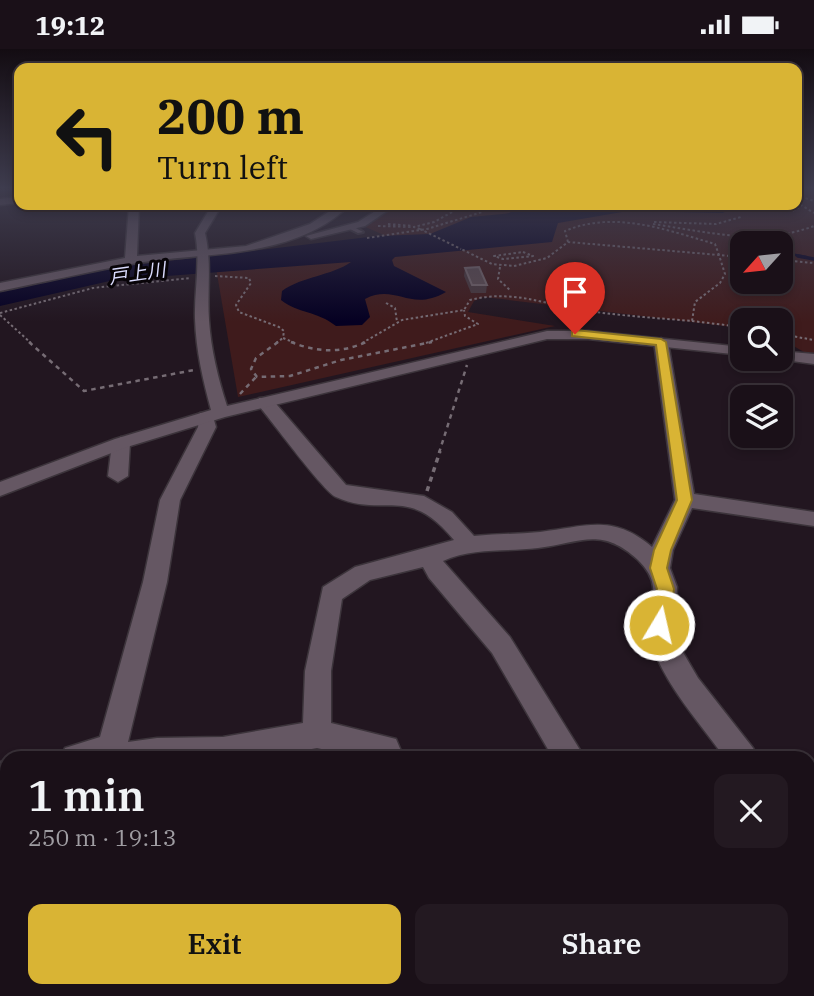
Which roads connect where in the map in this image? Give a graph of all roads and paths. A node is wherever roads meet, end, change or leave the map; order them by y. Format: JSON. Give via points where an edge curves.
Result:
{"nodes":[{"id":1,"x":132,"y":233,"type":"edge"},
{"id":2,"x":200,"y":233,"type":"edge"},
{"id":3,"x":293,"y":233,"type":"edge"},
{"id":4,"x":336,"y":233,"type":"edge"},
{"id":5,"x":429,"y":233,"type":"edge"},
{"id":6,"x":566,"y":233,"type":"edge"},
{"id":7,"x":675,"y":233,"type":"edge"},
{"id":8,"x":742,"y":233,"type":"edge"},
{"id":9,"x":792,"y":233,"type":"edge"},
{"id":10,"x":568,"y":242,"type":"junction"},
{"id":11,"x":247,"y":249,"type":"junction"},
{"id":12,"x":204,"y":254,"type":"junction"},
{"id":13,"x":719,"y":255,"type":"junction"},
{"id":14,"x":730,"y":256,"type":"edge"},
{"id":15,"x":506,"y":259,"type":"junction"},
{"id":16,"x":134,"y":260,"type":"junction"},
{"id":17,"x":793,"y":261,"type":"edge"},
{"id":18,"x":814,"y":263,"type":"edge"},
{"id":19,"x":505,"y":265,"type":"junction"},
{"id":20,"x":500,"y":266,"type":"junction"},
{"id":21,"x":204,"y":276,"type":"junction"},
{"id":22,"x":0,"y":287,"type":"edge"},
{"id":23,"x":516,"y":294,"type":"junction"},
{"id":24,"x":386,"y":303,"type":"dead end"},
{"id":25,"x":464,"y":310,"type":"junction"},
{"id":26,"x":0,"y":314,"type":"edge"},
{"id":27,"x":692,"y":321,"type":"junction"},
{"id":28,"x":397,"y":322,"type":"junction"},
{"id":29,"x":730,"y":326,"type":"edge"},
{"id":30,"x":793,"y":336,"type":"edge"},
{"id":31,"x":283,"y":338,"type":"junction"},
{"id":32,"x":814,"y":340,"type":"edge"},
{"id":33,"x":661,"y":342,"type":"junction"},
{"id":34,"x":730,"y":350,"type":"edge"},
{"id":35,"x":467,"y":353,"type":"junction"},
{"id":36,"x":793,"y":357,"type":"edge"},
{"id":37,"x":814,"y":359,"type":"edge"},
{"id":38,"x":208,"y":368,"type":"junction"},
{"id":39,"x":257,"y":377,"type":"junction"},
{"id":40,"x":236,"y":398,"type":"dead end"},
{"id":41,"x":265,"y":402,"type":"junction"},
{"id":42,"x":213,"y":415,"type":"junction"},
{"id":43,"x":121,"y":443,"type":"junction"},
{"id":44,"x":118,"y":476,"type":"dead end"},
{"id":45,"x":0,"y":489,"type":"edge"},
{"id":46,"x":685,"y":500,"type":"junction"},
{"id":47,"x":419,"y":501,"type":"junction"},
{"id":48,"x":814,"y":519,"type":"edge"},
{"id":49,"x":467,"y":542,"type":"junction"},
{"id":50,"x":430,"y":557,"type":"junction"},
{"id":51,"x":659,"y":568,"type":"junction"},
{"id":52,"x":317,"y":734,"type":"junction"},
{"id":53,"x":113,"y":751,"type":"edge"},
{"id":54,"x":223,"y":751,"type":"edge"},
{"id":55,"x":387,"y":751,"type":"edge"},
{"id":56,"x":566,"y":751,"type":"edge"},
{"id":57,"x":738,"y":751,"type":"edge"}],
"edges":[{"from":1,"to":16,"type":"street"},
{"from":2,"to":12,"type":"street"},
{"from":3,"to":11,"type":"street"},
{"from":4,"to":11,"type":"street"},
{"from":5,"to":20,"type":"path","bridge":true},
{"from":6,"to":10,"type":"path"},
{"from":7,"to":13,"type":"path","via":[[715,244]]},
{"from":8,"to":9,"type":"path"},
{"from":10,"to":13,"type":"path"},
{"from":10,"to":19,"type":"path","via":[[552,257]]},
{"from":11,"to":12,"type":"street"},
{"from":12,"to":16,"type":"street"},
{"from":12,"to":21,"type":"street"},
{"from":13,"to":14,"type":"path"},
{"from":13,"to":27,"type":"path","via":[[724,274],[720,283],[695,302]]},
{"from":15,"to":15,"type":"path","via":[[530,258],[533,255],[494,255]]},
{"from":15,"to":19,"type":"path"},
{"from":16,"to":22,"type":"street"},
{"from":17,"to":18,"type":"path"},
{"from":19,"to":20,"type":"path"},
{"from":20,"to":23,"type":"path","via":[[498,279]]},
{"from":21,"to":26,"type":"path","via":[[93,288]]},
{"from":21,"to":31,"type":"path","via":[[249,278],[251,283],[237,309],[279,327]]},
{"from":21,"to":38,"type":"street","via":[[202,318]]},
{"from":23,"to":25,"type":"path","via":[[478,297]]},
{"from":23,"to":27,"type":"path","via":[[582,311]]},
{"from":24,"to":28,"type":"path","via":[[395,308]]},
{"from":25,"to":28,"type":"path"},
{"from":25,"to":39,"type":"path","via":[[465,316],[478,324],[436,342],[341,360],[288,379]]},
{"from":26,"to":38,"type":"path","via":[[84,391]]},
{"from":27,"to":29,"type":"path"},
{"from":28,"to":31,"type":"path","via":[[368,341],[341,350],[306,349]]},
{"from":30,"to":32,"type":"path"},
{"from":31,"to":39,"type":"path","via":[[253,361],[251,369]]},
{"from":33,"to":34,"type":"street"},
{"from":33,"to":35,"type":"street","via":[[557,334]]},
{"from":33,"to":46,"type":"street"},
{"from":35,"to":41,"type":"street"},
{"from":35,"to":47,"type":"path","via":[[427,491]]},
{"from":36,"to":37,"type":"street"},
{"from":38,"to":42,"type":"street"},
{"from":39,"to":40,"type":"path"},
{"from":41,"to":42,"type":"street"},
{"from":41,"to":47,"type":"street","via":[[339,490],[352,497]]},
{"from":42,"to":43,"type":"street"},
{"from":42,"to":53,"type":"street","via":[[170,500],[155,582]]},
{"from":43,"to":44,"type":"street"},
{"from":43,"to":45,"type":"street"},
{"from":46,"to":48,"type":"street"},
{"from":46,"to":51,"type":"street","via":[[662,550]]},
{"from":47,"to":49,"type":"street","via":[[445,515]]},
{"from":49,"to":50,"type":"street"},
{"from":49,"to":51,"type":"street","via":[[542,539],[595,530],[622,539]]},
{"from":50,"to":52,"type":"street","via":[[363,573],[331,594],[318,671]]},
{"from":50,"to":56,"type":"street","via":[[437,572],[515,665]]},
{"from":51,"to":57,"type":"street","via":[[666,589],[659,625],[666,649]]},
{"from":52,"to":54,"type":"street"},
{"from":52,"to":55,"type":"street"}]}
